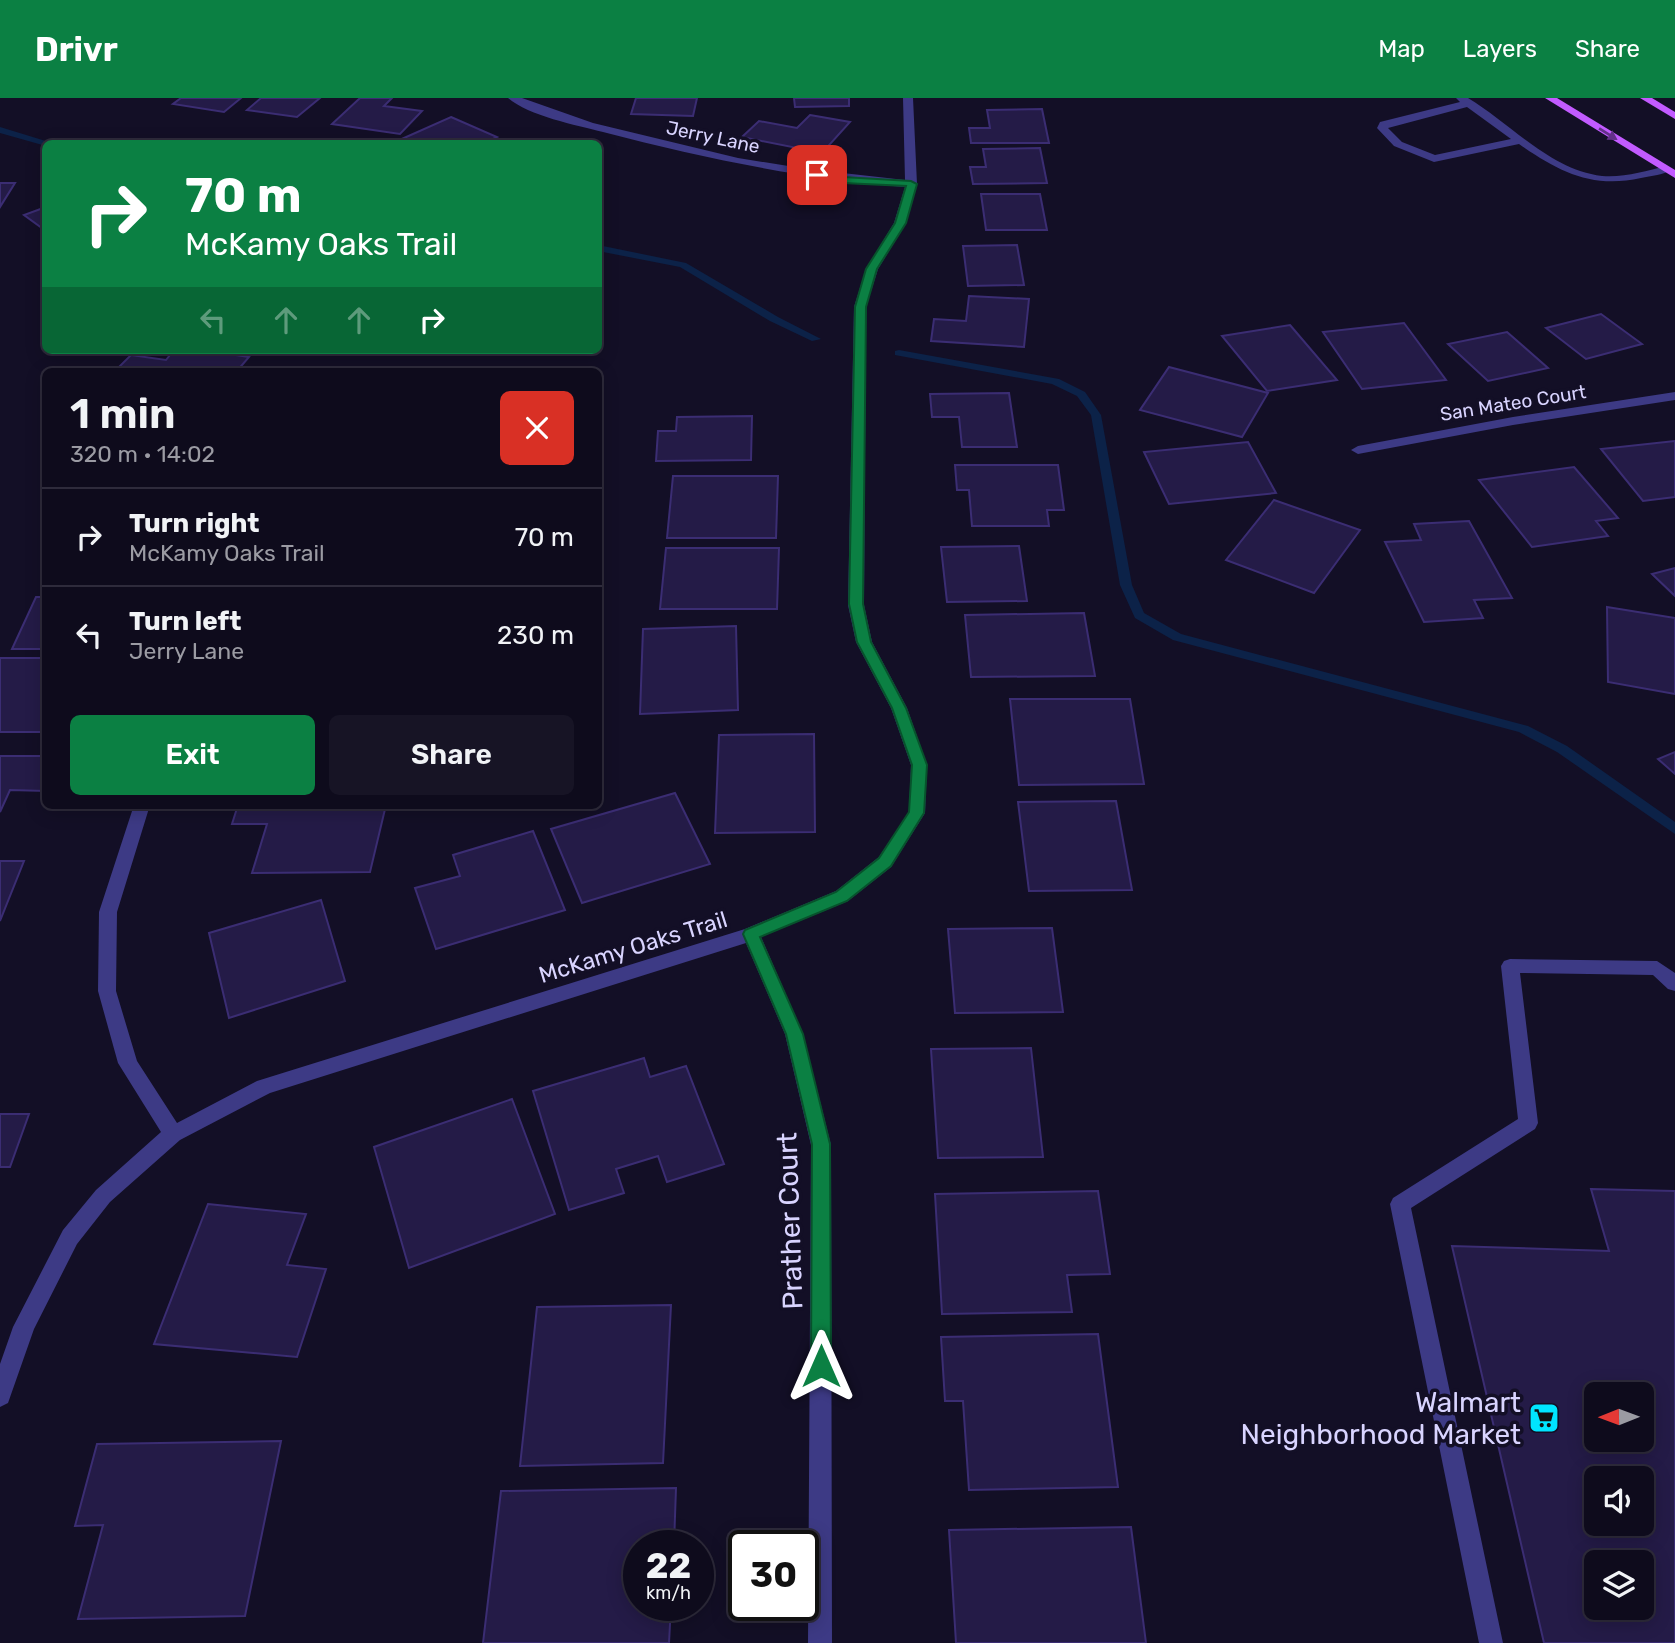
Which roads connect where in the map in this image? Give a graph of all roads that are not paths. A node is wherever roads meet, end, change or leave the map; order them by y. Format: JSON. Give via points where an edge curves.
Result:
{"nodes":[{"id":1,"x":513,"y":98,"type":"edge"},
{"id":2,"x":551,"y":98,"type":"edge"},
{"id":3,"x":908,"y":98,"type":"edge"},
{"id":4,"x":1550,"y":98,"type":"edge"},
{"id":5,"x":1645,"y":98,"type":"edge"},
{"id":6,"x":1465,"y":101,"type":"edge"},
{"id":7,"x":536,"y":108,"type":"junction"},
{"id":8,"x":1675,"y":116,"type":"edge"},
{"id":9,"x":1522,"y":140,"type":"junction"},
{"id":10,"x":1672,"y":171,"type":"edge"},
{"id":11,"x":911,"y":184,"type":"junction"},
{"id":12,"x":1675,"y":396,"type":"edge"},
{"id":13,"x":1357,"y":450,"type":"dead end"},
{"id":14,"x":141,"y":809,"type":"edge"},
{"id":15,"x":751,"y":934,"type":"junction"},
{"id":16,"x":1675,"y":984,"type":"edge"},
{"id":17,"x":173,"y":1134,"type":"junction"},
{"id":18,"x":0,"y":1396,"type":"edge"},
{"id":19,"x":820,"y":1643,"type":"edge"},
{"id":20,"x":1491,"y":1643,"type":"edge"}],
"edges":[{"from":1,"to":7,"type":"street","name":"Jerry Lane"},
{"from":2,"to":7,"type":"street"},
{"from":3,"to":11,"type":"street","name":"McKamy Oaks Trail"},
{"from":4,"to":10,"type":"main road","one_way":true},
{"from":5,"to":8,"type":"main road"},
{"from":6,"to":9,"type":"street"},
{"from":6,"to":9,"type":"street","via":[[1382,128],[1398,144],[1434,159]]},
{"from":7,"to":11,"type":"street","name":"Jerry Lane","via":[[706,156],[843,180]]},
{"from":9,"to":10,"type":"street","via":[[1577,174],[1613,178]]},
{"from":11,"to":15,"type":"street","name":"McKamy Oaks Trail","via":[[900,223],[872,269],[860,307],[856,604],[864,642],[899,708],[919,765],[916,813],[885,862],[842,896]]},
{"from":12,"to":13,"type":"street","name":"San Mateo Court"},
{"from":14,"to":17,"type":"street","via":[[108,912],[107,991],[128,1063]]},
{"from":15,"to":17,"type":"street","name":"McKamy Oaks Trail","via":[[264,1087]]},
{"from":15,"to":19,"type":"street","name":"Prather Court","via":[[794,1034],[821,1144]]},
{"from":16,"to":20,"type":"street","via":[[1657,968],[1510,966],[1528,1123],[1400,1204]]},
{"from":17,"to":18,"type":"street","name":"McKamy Oaks Trail","via":[[103,1196],[70,1237],[24,1327]]}]}
